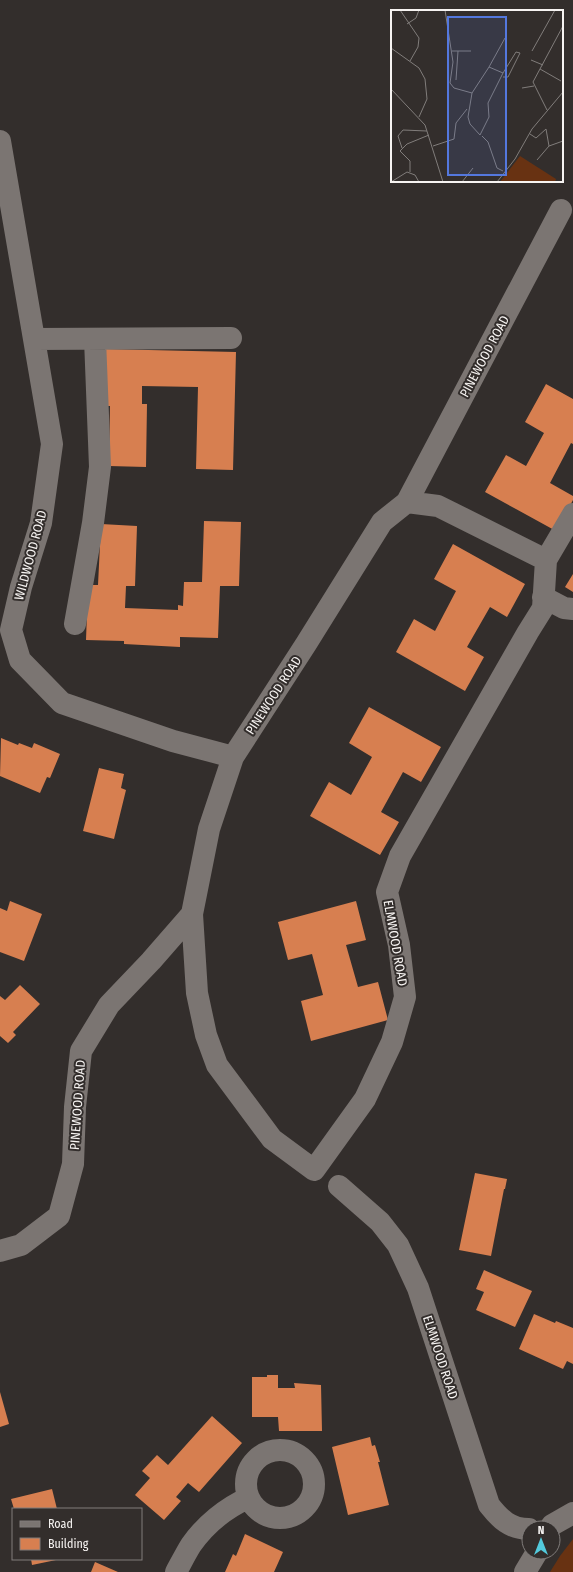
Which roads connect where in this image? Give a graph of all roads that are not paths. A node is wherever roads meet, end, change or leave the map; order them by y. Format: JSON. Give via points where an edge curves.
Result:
{"nodes":[{"id":1,"x":0,"y":141,"type":"edge"},
{"id":2,"x":561,"y":210,"type":"dead end"},
{"id":3,"x":231,"y":338,"type":"dead end"},
{"id":4,"x":34,"y":339,"type":"junction"},
{"id":5,"x":95,"y":339,"type":"junction"},
{"id":6,"x":407,"y":502,"type":"junction"},
{"id":7,"x":573,"y":514,"type":"edge"},
{"id":8,"x":546,"y":560,"type":"junction"},
{"id":9,"x":543,"y":597,"type":"junction"},
{"id":10,"x":573,"y":609,"type":"edge"},
{"id":11,"x":75,"y":624,"type":"dead end"},
{"id":12,"x":233,"y":757,"type":"junction"},
{"id":13,"x":192,"y":914,"type":"junction"},
{"id":14,"x":272,"y":1138,"type":"joint"},
{"id":15,"x":339,"y":1186,"type":"dead end"},
{"id":16,"x":0,"y":1251,"type":"edge"},
{"id":17,"x":248,"y":1498,"type":"dead end"},
{"id":18,"x":573,"y":1513,"type":"edge"},
{"id":19,"x":561,"y":1520,"type":"edge"},
{"id":20,"x":521,"y":1529,"type":"edge"},
{"id":21,"x":532,"y":1560,"type":"edge"},
{"id":22,"x":176,"y":1572,"type":"edge"},
{"id":23,"x":525,"y":1572,"type":"edge"}],
"edges":[{"from":1,"to":4,"type":"street","name":"WILDWOOD ROAD"},
{"from":2,"to":6,"type":"street","name":"PINEWOOD ROAD"},
{"from":3,"to":5,"type":"street"},
{"from":4,"to":5,"type":"street"},
{"from":4,"to":12,"type":"street","name":"WILDWOOD ROAD","via":[[52,444],[41,523],[11,630],[20,660],[62,703],[173,741]]},
{"from":5,"to":11,"type":"street","via":[[100,467]]},
{"from":6,"to":8,"type":"street","via":[[438,506]]},
{"from":6,"to":12,"type":"street","name":"PINEWOOD ROAD","via":[[382,522]]},
{"from":7,"to":8,"type":"street"},
{"from":8,"to":9,"type":"street","name":"ELMWOOD ROAD"},
{"from":9,"to":10,"type":"street","via":[[564,608]]},
{"from":9,"to":14,"type":"street","name":"ELMWOOD ROAD","via":[[543,608],[400,856],[387,892],[399,946],[405,997],[392,1042],[365,1099],[314,1170]]},
{"from":12,"to":13,"type":"street","name":"PINEWOOD ROAD","via":[[209,829]]},
{"from":13,"to":14,"type":"street","name":"PINEWOOD ROAD","via":[[197,993],[206,1035],[217,1065]]},
{"from":13,"to":16,"type":"street","name":"PINEWOOD ROAD","via":[[109,1005],[81,1050],[73,1164],[59,1216],[21,1245]]},
{"from":15,"to":20,"type":"street","name":"ELMWOOD ROAD","via":[[380,1222],[398,1245],[418,1288],[489,1505],[499,1518]]},
{"from":17,"to":22,"type":"street","via":[[230,1506],[213,1521],[192,1544]]},
{"from":18,"to":19,"type":"street"},
{"from":21,"to":23,"type":"street"}]}
